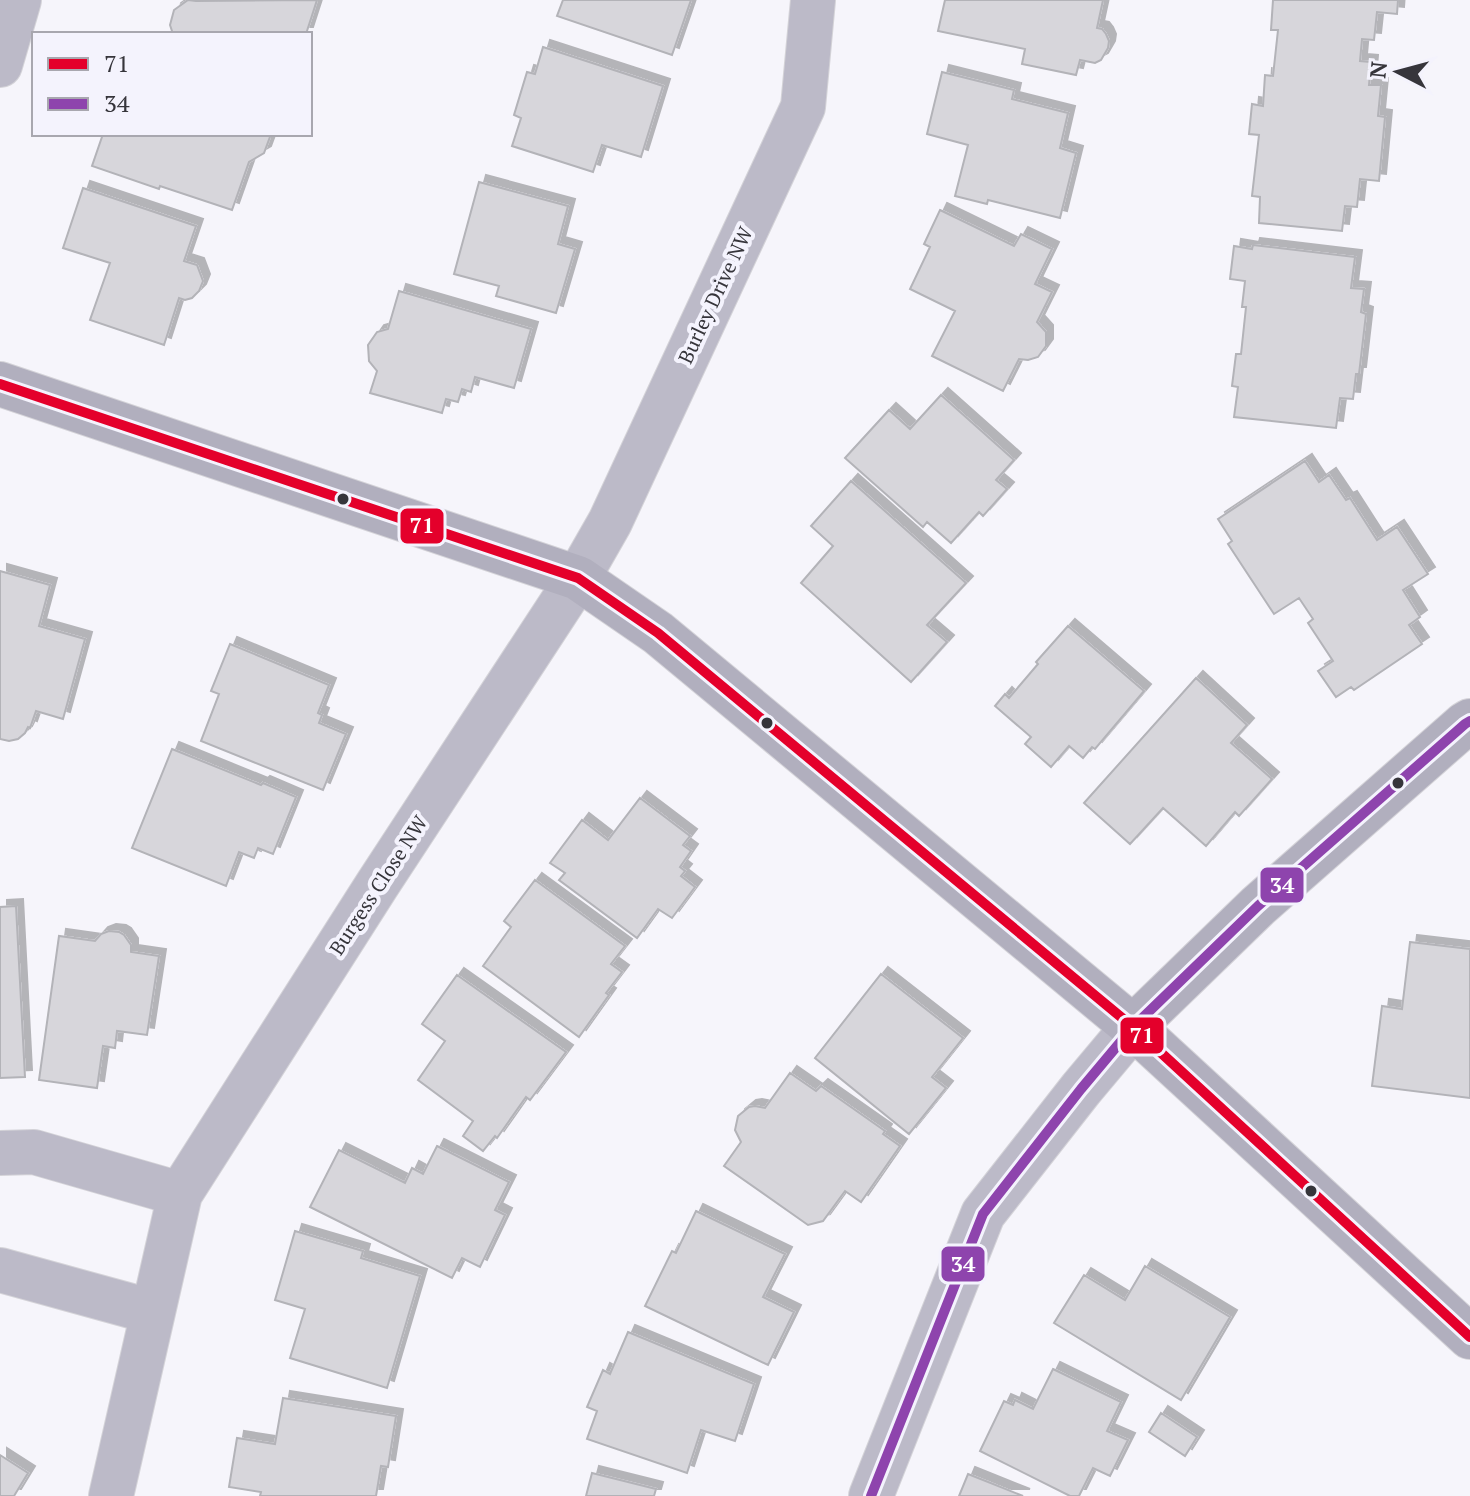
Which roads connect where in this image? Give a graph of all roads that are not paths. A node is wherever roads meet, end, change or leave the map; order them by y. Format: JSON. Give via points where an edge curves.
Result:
{"nodes":[{"id":1,"x":19,"y":0,"type":"edge"},
{"id":2,"x":813,"y":0,"type":"edge"},
{"id":3,"x":0,"y":65,"type":"edge"},
{"id":4,"x":0,"y":384,"type":"edge"},
{"id":5,"x":578,"y":578,"type":"junction"},
{"id":6,"x":1470,"y":721,"type":"edge"},
{"id":7,"x":1133,"y":1027,"type":"junction"},
{"id":8,"x":0,"y":1153,"type":"edge"},
{"id":9,"x":180,"y":1194,"type":"junction"},
{"id":10,"x":0,"y":1270,"type":"edge"},
{"id":11,"x":153,"y":1312,"type":"junction"},
{"id":12,"x":1470,"y":1337,"type":"edge"},
{"id":13,"x":111,"y":1496,"type":"edge"},
{"id":14,"x":871,"y":1496,"type":"edge"}],
"edges":[{"from":1,"to":3,"type":"street"},
{"from":2,"to":5,"type":"street","name":"Burley Drive NW","via":[[803,107],[610,522]]},
{"from":4,"to":5,"type":"street"},
{"from":5,"to":7,"type":"street","via":[[658,633]]},
{"from":5,"to":9,"type":"street","name":"Burgess Close NW"},
{"from":6,"to":7,"type":"street","via":[[1258,906]]},
{"from":7,"to":12,"type":"street"},
{"from":7,"to":14,"type":"street","via":[[983,1214]]},
{"from":8,"to":9,"type":"street","via":[[34,1152]]},
{"from":9,"to":11,"type":"street","name":"Burgess Close NW"},
{"from":10,"to":11,"type":"street"},
{"from":11,"to":13,"type":"street","name":"Burgess Close NW"}]}
